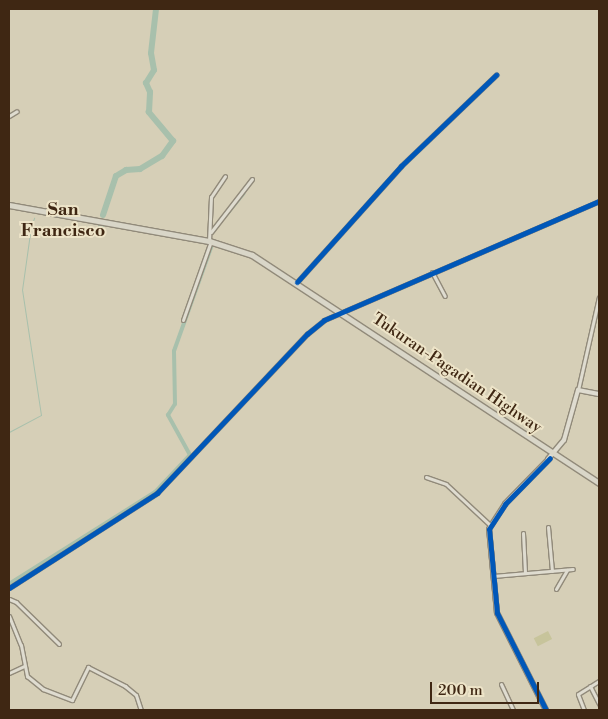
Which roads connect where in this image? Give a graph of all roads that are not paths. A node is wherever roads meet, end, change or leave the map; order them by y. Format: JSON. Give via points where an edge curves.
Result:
{"nodes":[{"id":1,"x":496,"y":75,"type":"dead end"},
{"id":2,"x":17,"y":111,"type":"dead end"},
{"id":3,"x":9,"y":116,"type":"edge"},
{"id":4,"x":225,"y":176,"type":"dead end"},
{"id":5,"x":252,"y":179,"type":"dead end"},
{"id":6,"x":599,"y":201,"type":"edge"},
{"id":7,"x":9,"y":205,"type":"edge"},
{"id":8,"x":210,"y":232,"type":"junction"},
{"id":9,"x":210,"y":241,"type":"junction"},
{"id":10,"x":432,"y":272,"type":"junction"},
{"id":11,"x":297,"y":282,"type":"junction"},
{"id":12,"x":445,"y":296,"type":"dead end"},
{"id":13,"x":599,"y":297,"type":"edge"},
{"id":14,"x":598,"y":306,"type":"edge"},
{"id":15,"x":341,"y":311,"type":"junction"},
{"id":16,"x":183,"y":320,"type":"dead end"},
{"id":17,"x":578,"y":390,"type":"junction"},
{"id":18,"x":599,"y":394,"type":"edge"},
{"id":19,"x":554,"y":453,"type":"junction"},
{"id":20,"x":426,"y":477,"type":"dead end"},
{"id":21,"x":599,"y":483,"type":"edge"},
{"id":22,"x":490,"y":525,"type":"junction"},
{"id":23,"x":548,"y":527,"type":"dead end"},
{"id":24,"x":522,"y":533,"type":"dead end"},
{"id":25,"x":573,"y":569,"type":"dead end"},
{"id":26,"x":552,"y":570,"type":"junction"},
{"id":27,"x":568,"y":570,"type":"junction"},
{"id":28,"x":525,"y":572,"type":"junction"},
{"id":29,"x":494,"y":576,"type":"junction"},
{"id":30,"x":9,"y":588,"type":"edge"},
{"id":31,"x":556,"y":589,"type":"dead end"},
{"id":32,"x":9,"y":599,"type":"edge"},
{"id":33,"x":9,"y":616,"type":"edge"},
{"id":34,"x":59,"y":644,"type":"dead end"},
{"id":35,"x":24,"y":666,"type":"junction"},
{"id":36,"x":9,"y":673,"type":"edge"},
{"id":37,"x":599,"y":682,"type":"edge"},
{"id":38,"x":501,"y":684,"type":"dead end"},
{"id":39,"x":590,"y":686,"type":"junction"},
{"id":40,"x":599,"y":704,"type":"edge"},
{"id":41,"x":141,"y":710,"type":"edge"},
{"id":42,"x":513,"y":710,"type":"edge"},
{"id":43,"x":545,"y":710,"type":"edge"},
{"id":44,"x":584,"y":710,"type":"edge"}],
"edges":[{"from":1,"to":11,"type":"street","via":[[401,166]]},
{"from":2,"to":3,"type":"street"},
{"from":4,"to":8,"type":"street","via":[[212,193]]},
{"from":5,"to":8,"type":"street"},
{"from":6,"to":10,"type":"street"},
{"from":7,"to":9,"type":"highway","name":"Tukuran-Pagadian Highway"},
{"from":8,"to":9,"type":"street"},
{"from":9,"to":11,"type":"highway","name":"Tukuran-Pagadian Highway","via":[[252,255]]},
{"from":9,"to":16,"type":"street"},
{"from":10,"to":12,"type":"street"},
{"from":10,"to":15,"type":"street"},
{"from":11,"to":15,"type":"highway","name":"Tukuran-Pagadian Highway"},
{"from":13,"to":14,"type":"street"},
{"from":14,"to":17,"type":"street"},
{"from":15,"to":19,"type":"highway","name":"Tukuran-Pagadian Highway"},
{"from":15,"to":30,"type":"street","via":[[307,334],[157,493]]},
{"from":17,"to":18,"type":"street"},
{"from":17,"to":19,"type":"street","via":[[564,440]]},
{"from":19,"to":21,"type":"highway","name":"Tukuran-Pagadian Highway"},
{"from":19,"to":22,"type":"street","via":[[504,504]]},
{"from":20,"to":22,"type":"street","via":[[446,484]]},
{"from":22,"to":29,"type":"street"},
{"from":23,"to":26,"type":"street"},
{"from":24,"to":28,"type":"street"},
{"from":25,"to":27,"type":"street"},
{"from":26,"to":27,"type":"street"},
{"from":26,"to":28,"type":"street"},
{"from":27,"to":31,"type":"street"},
{"from":28,"to":29,"type":"street"},
{"from":29,"to":43,"type":"street","via":[[500,622]]},
{"from":32,"to":34,"type":"street"},
{"from":33,"to":35,"type":"street","via":[[21,645]]},
{"from":35,"to":36,"type":"street"},
{"from":35,"to":41,"type":"street","via":[[28,678],[70,701],[76,695],[85,668],[94,669],[113,677],[134,693]]},
{"from":37,"to":39,"type":"street"},
{"from":38,"to":42,"type":"street"},
{"from":39,"to":40,"type":"street"},
{"from":39,"to":44,"type":"street","via":[[578,696]]}]}
